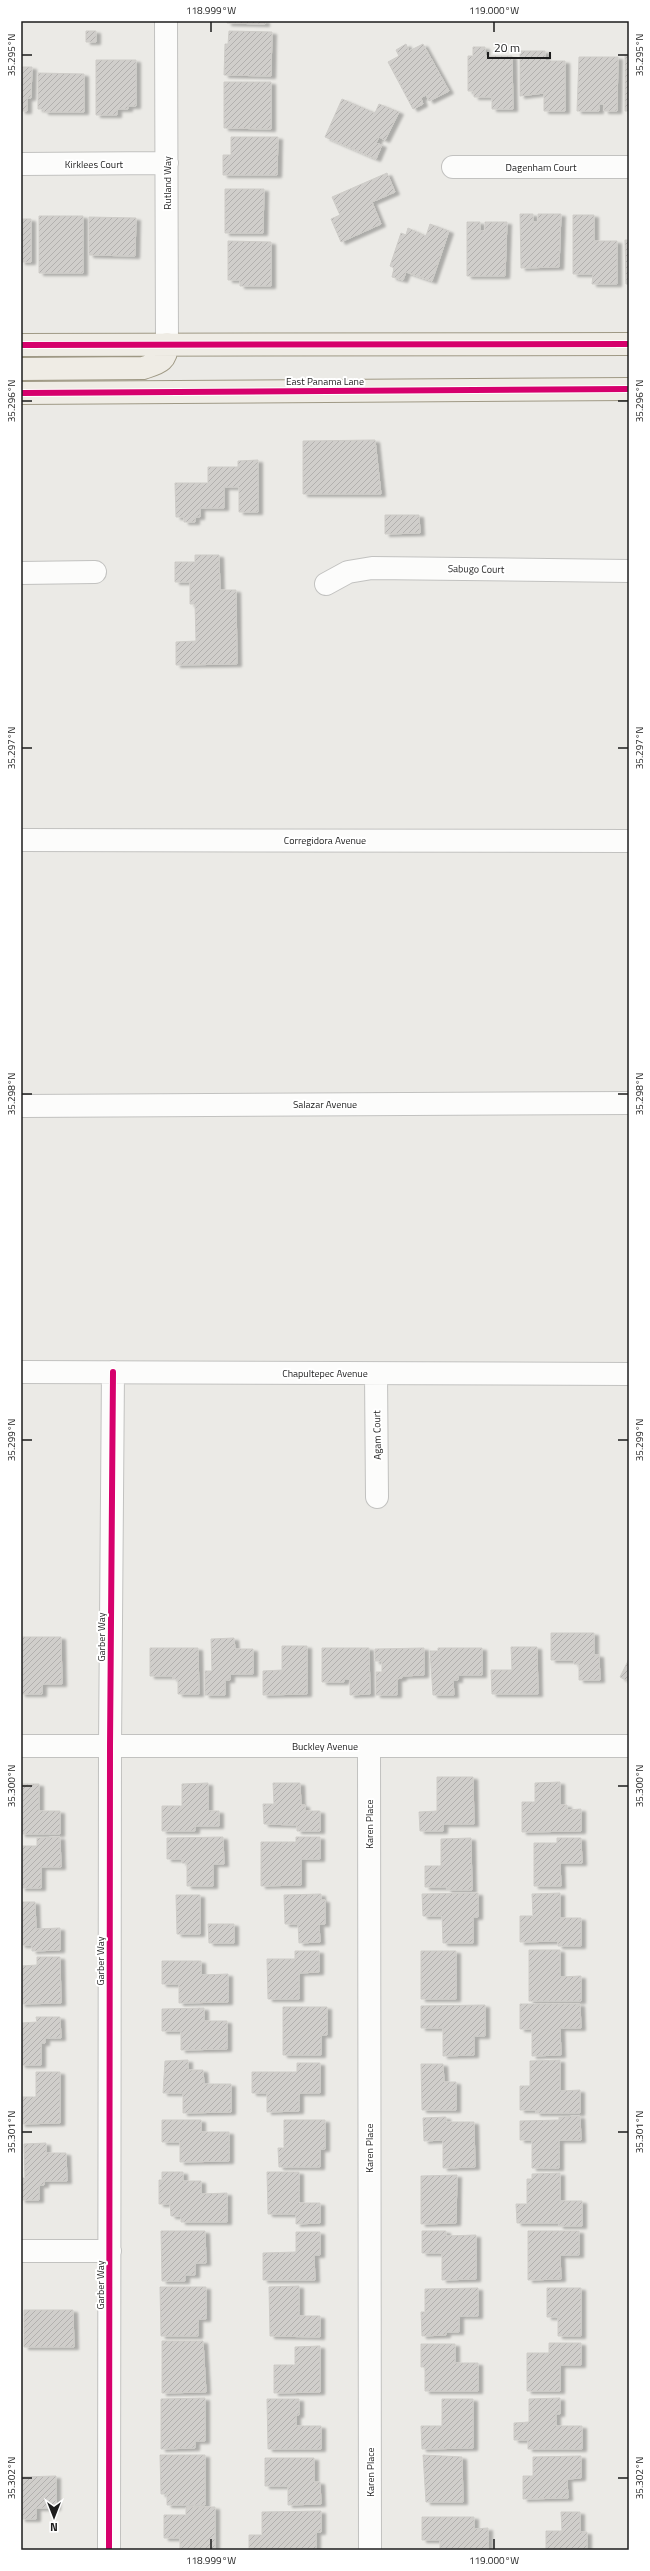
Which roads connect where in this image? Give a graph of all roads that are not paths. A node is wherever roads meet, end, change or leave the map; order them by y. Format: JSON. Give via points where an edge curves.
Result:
{"nodes":[{"id":1,"x":166,"y":21,"type":"edge"},
{"id":2,"x":167,"y":163,"type":"junction"},
{"id":3,"x":21,"y":164,"type":"edge"},
{"id":4,"x":454,"y":167,"type":"dead end"},
{"id":5,"x":629,"y":167,"type":"edge"},
{"id":6,"x":168,"y":344,"type":"junction"},
{"id":7,"x":629,"y":344,"type":"edge"},
{"id":8,"x":21,"y":345,"type":"edge"},
{"id":9,"x":21,"y":369,"type":"edge"},
{"id":10,"x":629,"y":389,"type":"edge"},
{"id":11,"x":21,"y":393,"type":"edge"},
{"id":12,"x":629,"y":571,"type":"edge"},
{"id":13,"x":95,"y":572,"type":"dead end"},
{"id":14,"x":21,"y":573,"type":"edge"},
{"id":15,"x":326,"y":584,"type":"dead end"},
{"id":16,"x":21,"y":840,"type":"edge"},
{"id":17,"x":629,"y":841,"type":"edge"},
{"id":18,"x":629,"y":1103,"type":"edge"},
{"id":19,"x":21,"y":1106,"type":"edge"},
{"id":20,"x":21,"y":1372,"type":"edge"},
{"id":21,"x":113,"y":1372,"type":"junction"},
{"id":22,"x":376,"y":1374,"type":"junction"},
{"id":23,"x":629,"y":1374,"type":"edge"},
{"id":24,"x":377,"y":1497,"type":"dead end"},
{"id":25,"x":21,"y":1746,"type":"edge"},
{"id":26,"x":110,"y":1746,"type":"junction"},
{"id":27,"x":369,"y":1746,"type":"junction"},
{"id":28,"x":629,"y":1746,"type":"edge"},
{"id":29,"x":21,"y":2251,"type":"edge"},
{"id":30,"x":110,"y":2251,"type":"junction"},
{"id":31,"x":109,"y":2550,"type":"edge"},
{"id":32,"x":370,"y":2550,"type":"edge"}],
"edges":[{"from":1,"to":2,"type":"street","name":"Rutland Way"},
{"from":2,"to":3,"type":"street","name":"Kirklees Court"},
{"from":2,"to":6,"type":"street","name":"Rutland Way"},
{"from":4,"to":5,"type":"street","name":"Dagenham Court"},
{"from":6,"to":7,"type":"main road"},
{"from":6,"to":8,"type":"main road"},
{"from":6,"to":9,"type":"main road","via":[[167,355],[162,362],[143,368]]},
{"from":10,"to":11,"type":"main road","name":"East Panama Lane"},
{"from":12,"to":15,"type":"street","name":"Sabugo Court","via":[[372,568],[348,572]]},
{"from":13,"to":14,"type":"street"},
{"from":16,"to":17,"type":"street","name":"Corregidora Avenue"},
{"from":18,"to":19,"type":"street","name":"Salazar Avenue"},
{"from":20,"to":21,"type":"street","name":"Chapultepec Avenue"},
{"from":21,"to":22,"type":"street","name":"Chapultepec Avenue"},
{"from":21,"to":26,"type":"street","name":"Garber Way"},
{"from":22,"to":23,"type":"street","name":"Chapultepec Avenue"},
{"from":22,"to":24,"type":"street","name":"Agam Court"},
{"from":25,"to":26,"type":"street","name":"Buckley Avenue"},
{"from":26,"to":27,"type":"street","name":"Buckley Avenue"},
{"from":26,"to":30,"type":"street","name":"Garber Way"},
{"from":27,"to":28,"type":"street","name":"Buckley Avenue"},
{"from":27,"to":32,"type":"street","name":"Karen Place"},
{"from":29,"to":30,"type":"street"},
{"from":30,"to":31,"type":"street","name":"Garber Way"}]}
